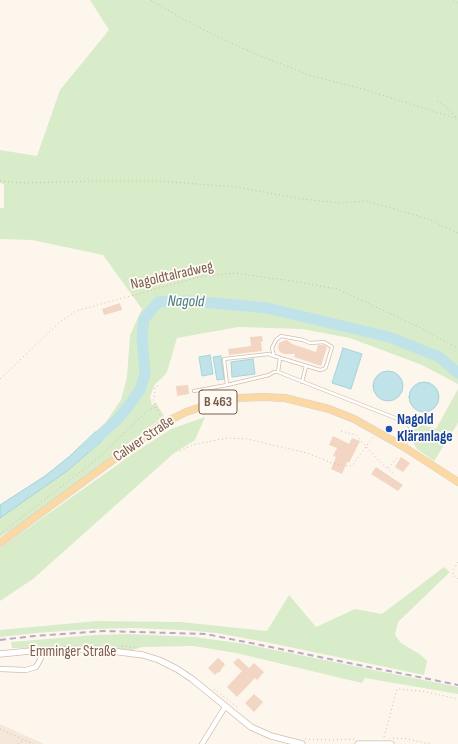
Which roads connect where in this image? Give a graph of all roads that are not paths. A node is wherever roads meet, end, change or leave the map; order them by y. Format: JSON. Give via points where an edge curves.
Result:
{"nodes":[{"id":1,"x":274,"y":356,"type":"junction"},
{"id":2,"x":280,"y":358,"type":"junction"},
{"id":3,"x":306,"y":366,"type":"junction"},
{"id":4,"x":278,"y":372,"type":"junction"},
{"id":5,"x":302,"y":382,"type":"junction"},
{"id":6,"x":227,"y":385,"type":"junction"},
{"id":7,"x":194,"y":391,"type":"dead end"},
{"id":8,"x":404,"y":447,"type":"junction"},
{"id":9,"x":458,"y":482,"type":"edge"},
{"id":10,"x":0,"y":542,"type":"edge"},
{"id":11,"x":41,"y":650,"type":"junction"},
{"id":12,"x":0,"y":654,"type":"edge"},
{"id":13,"x":0,"y":669,"type":"edge"},
{"id":14,"x":226,"y":707,"type":"junction"},
{"id":15,"x":390,"y":741,"type":"edge"},
{"id":16,"x":304,"y":742,"type":"edge"},
{"id":17,"x":384,"y":742,"type":"edge"},
{"id":18,"x":202,"y":744,"type":"edge"},
{"id":19,"x":358,"y":744,"type":"edge"}],
"edges":[{"from":1,"to":2,"type":"lane"},
{"from":1,"to":3,"type":"lane","via":[[272,348],[281,336],[310,343],[324,342],[332,347],[324,369]]},
{"from":1,"to":6,"type":"lane","via":[[269,354],[224,360]]},
{"from":2,"to":3,"type":"lane"},
{"from":2,"to":4,"type":"lane"},
{"from":3,"to":5,"type":"lane"},
{"from":4,"to":5,"type":"lane"},
{"from":4,"to":6,"type":"lane"},
{"from":5,"to":8,"type":"lane","via":[[408,423],[411,435]]},
{"from":6,"to":7,"type":"lane"},
{"from":8,"to":9,"type":"main road","name":"Calwer Straße","number":"B 463"},
{"from":8,"to":10,"type":"main road","name":"Calwer Straße","number":"B 463","via":[[354,419],[329,409],[285,398],[239,398],[213,403],[162,424]]},
{"from":11,"to":12,"type":"street","name":"Emminger Straße"},
{"from":11,"to":13,"type":"street","via":[[42,658],[36,667],[26,670]]},
{"from":11,"to":14,"type":"street","name":"Emminger Straße","via":[[96,649],[143,655],[177,669]]},
{"from":14,"to":16,"type":"street","name":"Emminger Straße","via":[[251,727],[271,736]]},
{"from":14,"to":18,"type":"street"},
{"from":15,"to":17,"type":"street"},
{"from":17,"to":19,"type":"street"}]}
